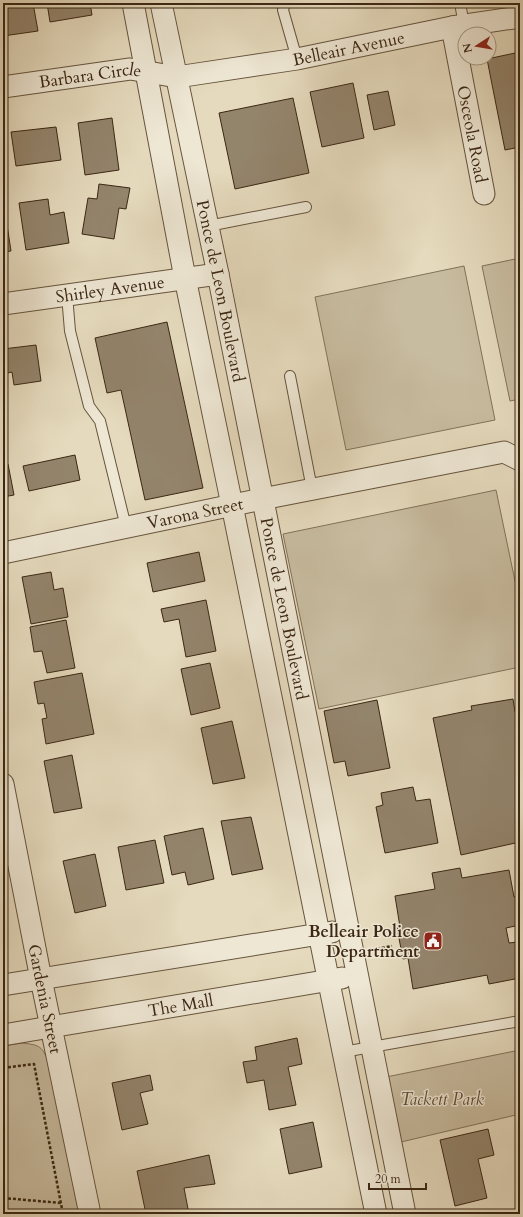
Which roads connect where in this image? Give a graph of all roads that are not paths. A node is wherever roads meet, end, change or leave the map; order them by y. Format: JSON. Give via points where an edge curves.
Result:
{"nodes":[{"id":1,"x":133,"y":3,"type":"edge"},
{"id":2,"x":161,"y":3,"type":"edge"},
{"id":3,"x":285,"y":3,"type":"edge"},
{"id":4,"x":460,"y":3,"type":"edge"},
{"id":5,"x":520,"y":17,"type":"edge"},
{"id":6,"x":457,"y":26,"type":"edge"},
{"id":7,"x":458,"y":26,"type":"joint"},
{"id":8,"x":297,"y":59,"type":"junction"},
{"id":9,"x":464,"y":66,"type":"edge"},
{"id":10,"x":146,"y":71,"type":"junction"},
{"id":11,"x":177,"y":77,"type":"junction"},
{"id":12,"x":3,"y":87,"type":"edge"},
{"id":13,"x":484,"y":194,"type":"dead end"},
{"id":14,"x":306,"y":207,"type":"dead end"},
{"id":15,"x":208,"y":226,"type":"junction"},
{"id":16,"x":218,"y":274,"type":"junction"},
{"id":17,"x":185,"y":278,"type":"junction"},
{"id":18,"x":67,"y":295,"type":"junction"},
{"id":19,"x":3,"y":304,"type":"edge"},
{"id":20,"x":290,"y":376,"type":"dead end"},
{"id":21,"x":512,"y":456,"type":"edge"},
{"id":22,"x":312,"y":489,"type":"junction"},
{"id":23,"x":262,"y":499,"type":"junction"},
{"id":24,"x":232,"y":505,"type":"junction"},
{"id":25,"x":126,"y":527,"type":"junction"},
{"id":26,"x":3,"y":553,"type":"edge"},
{"id":27,"x":3,"y":784,"type":"edge"},
{"id":28,"x":348,"y":929,"type":"junction"},
{"id":29,"x":319,"y":934,"type":"junction"},
{"id":30,"x":358,"y":976,"type":"junction"},
{"id":31,"x":41,"y":979,"type":"junction"},
{"id":32,"x":328,"y":981,"type":"junction"},
{"id":33,"x":3,"y":985,"type":"edge"},
{"id":34,"x":520,"y":1021,"type":"edge"},
{"id":35,"x":51,"y":1026,"type":"junction"},
{"id":36,"x":3,"y":1035,"type":"edge"},
{"id":37,"x":371,"y":1047,"type":"junction"},
{"id":38,"x":343,"y":1052,"type":"junction"},
{"id":39,"x":90,"y":1214,"type":"edge"},
{"id":40,"x":376,"y":1214,"type":"edge"},
{"id":41,"x":405,"y":1214,"type":"edge"}],
"edges":[{"from":1,"to":10,"type":"street","name":"Ponce de Leon Boulevard"},
{"from":2,"to":11,"type":"street","name":"Ponce de Leon Boulevard"},
{"from":3,"to":8,"type":"lane","via":[[283,10]]},
{"from":4,"to":7,"type":"lane"},
{"from":5,"to":7,"type":"street","name":"Belleair Avenue"},
{"from":6,"to":8,"type":"street","name":"Belleair Avenue"},
{"from":8,"to":11,"type":"street","name":"Belleair Avenue"},
{"from":9,"to":13,"type":"street","name":"Osceola Road"},
{"from":10,"to":11,"type":"street","name":"Barbara Circle"},
{"from":10,"to":12,"type":"street","name":"Barbara Circle","via":[[130,69]]},
{"from":10,"to":17,"type":"street","name":"Ponce de Leon Boulevard"},
{"from":11,"to":15,"type":"street","name":"Ponce de Leon Boulevard"},
{"from":14,"to":15,"type":"lane"},
{"from":15,"to":16,"type":"street","name":"Ponce de Leon Boulevard"},
{"from":16,"to":17,"type":"street","name":"Shirley Avenue"},
{"from":16,"to":23,"type":"street","name":"Ponce de Leon Boulevard"},
{"from":17,"to":18,"type":"street","name":"Shirley Avenue"},
{"from":17,"to":24,"type":"street","name":"Ponce de Leon Boulevard"},
{"from":18,"to":19,"type":"street","name":"Shirley Avenue"},
{"from":18,"to":25,"type":"lane","via":[[70,331],[89,406],[100,421]]},
{"from":20,"to":22,"type":"lane"},
{"from":21,"to":22,"type":"street","name":"Varona Street"},
{"from":22,"to":23,"type":"street","name":"Varona Street"},
{"from":23,"to":24,"type":"street","name":"Varona Street"},
{"from":23,"to":28,"type":"street","name":"Ponce de Leon Boulevard"},
{"from":24,"to":25,"type":"street","name":"Varona Street"},
{"from":24,"to":29,"type":"street","name":"Ponce de Leon Boulevard"},
{"from":25,"to":26,"type":"street","name":"Varona Street"},
{"from":27,"to":31,"type":"street","name":"Gardenia Street"},
{"from":28,"to":29,"type":"street"},
{"from":28,"to":30,"type":"street","name":"Ponce de Leon Boulevard"},
{"from":29,"to":31,"type":"street"},
{"from":29,"to":32,"type":"street","name":"Ponce de Leon Boulevard"},
{"from":30,"to":32,"type":"street","name":"The Mall"},
{"from":30,"to":37,"type":"street","name":"Ponce de Leon Boulevard"},
{"from":31,"to":33,"type":"street"},
{"from":31,"to":35,"type":"street","name":"Gardenia Street"},
{"from":32,"to":35,"type":"street","name":"The Mall"},
{"from":32,"to":38,"type":"street","name":"Ponce de Leon Boulevard"},
{"from":34,"to":37,"type":"lane"},
{"from":35,"to":36,"type":"street","name":"The Mall"},
{"from":35,"to":39,"type":"street","name":"Gardenia Street"},
{"from":37,"to":38,"type":"lane"},
{"from":37,"to":41,"type":"street","name":"Ponce de Leon Boulevard"},
{"from":38,"to":40,"type":"street","name":"Ponce de Leon Boulevard"}]}
